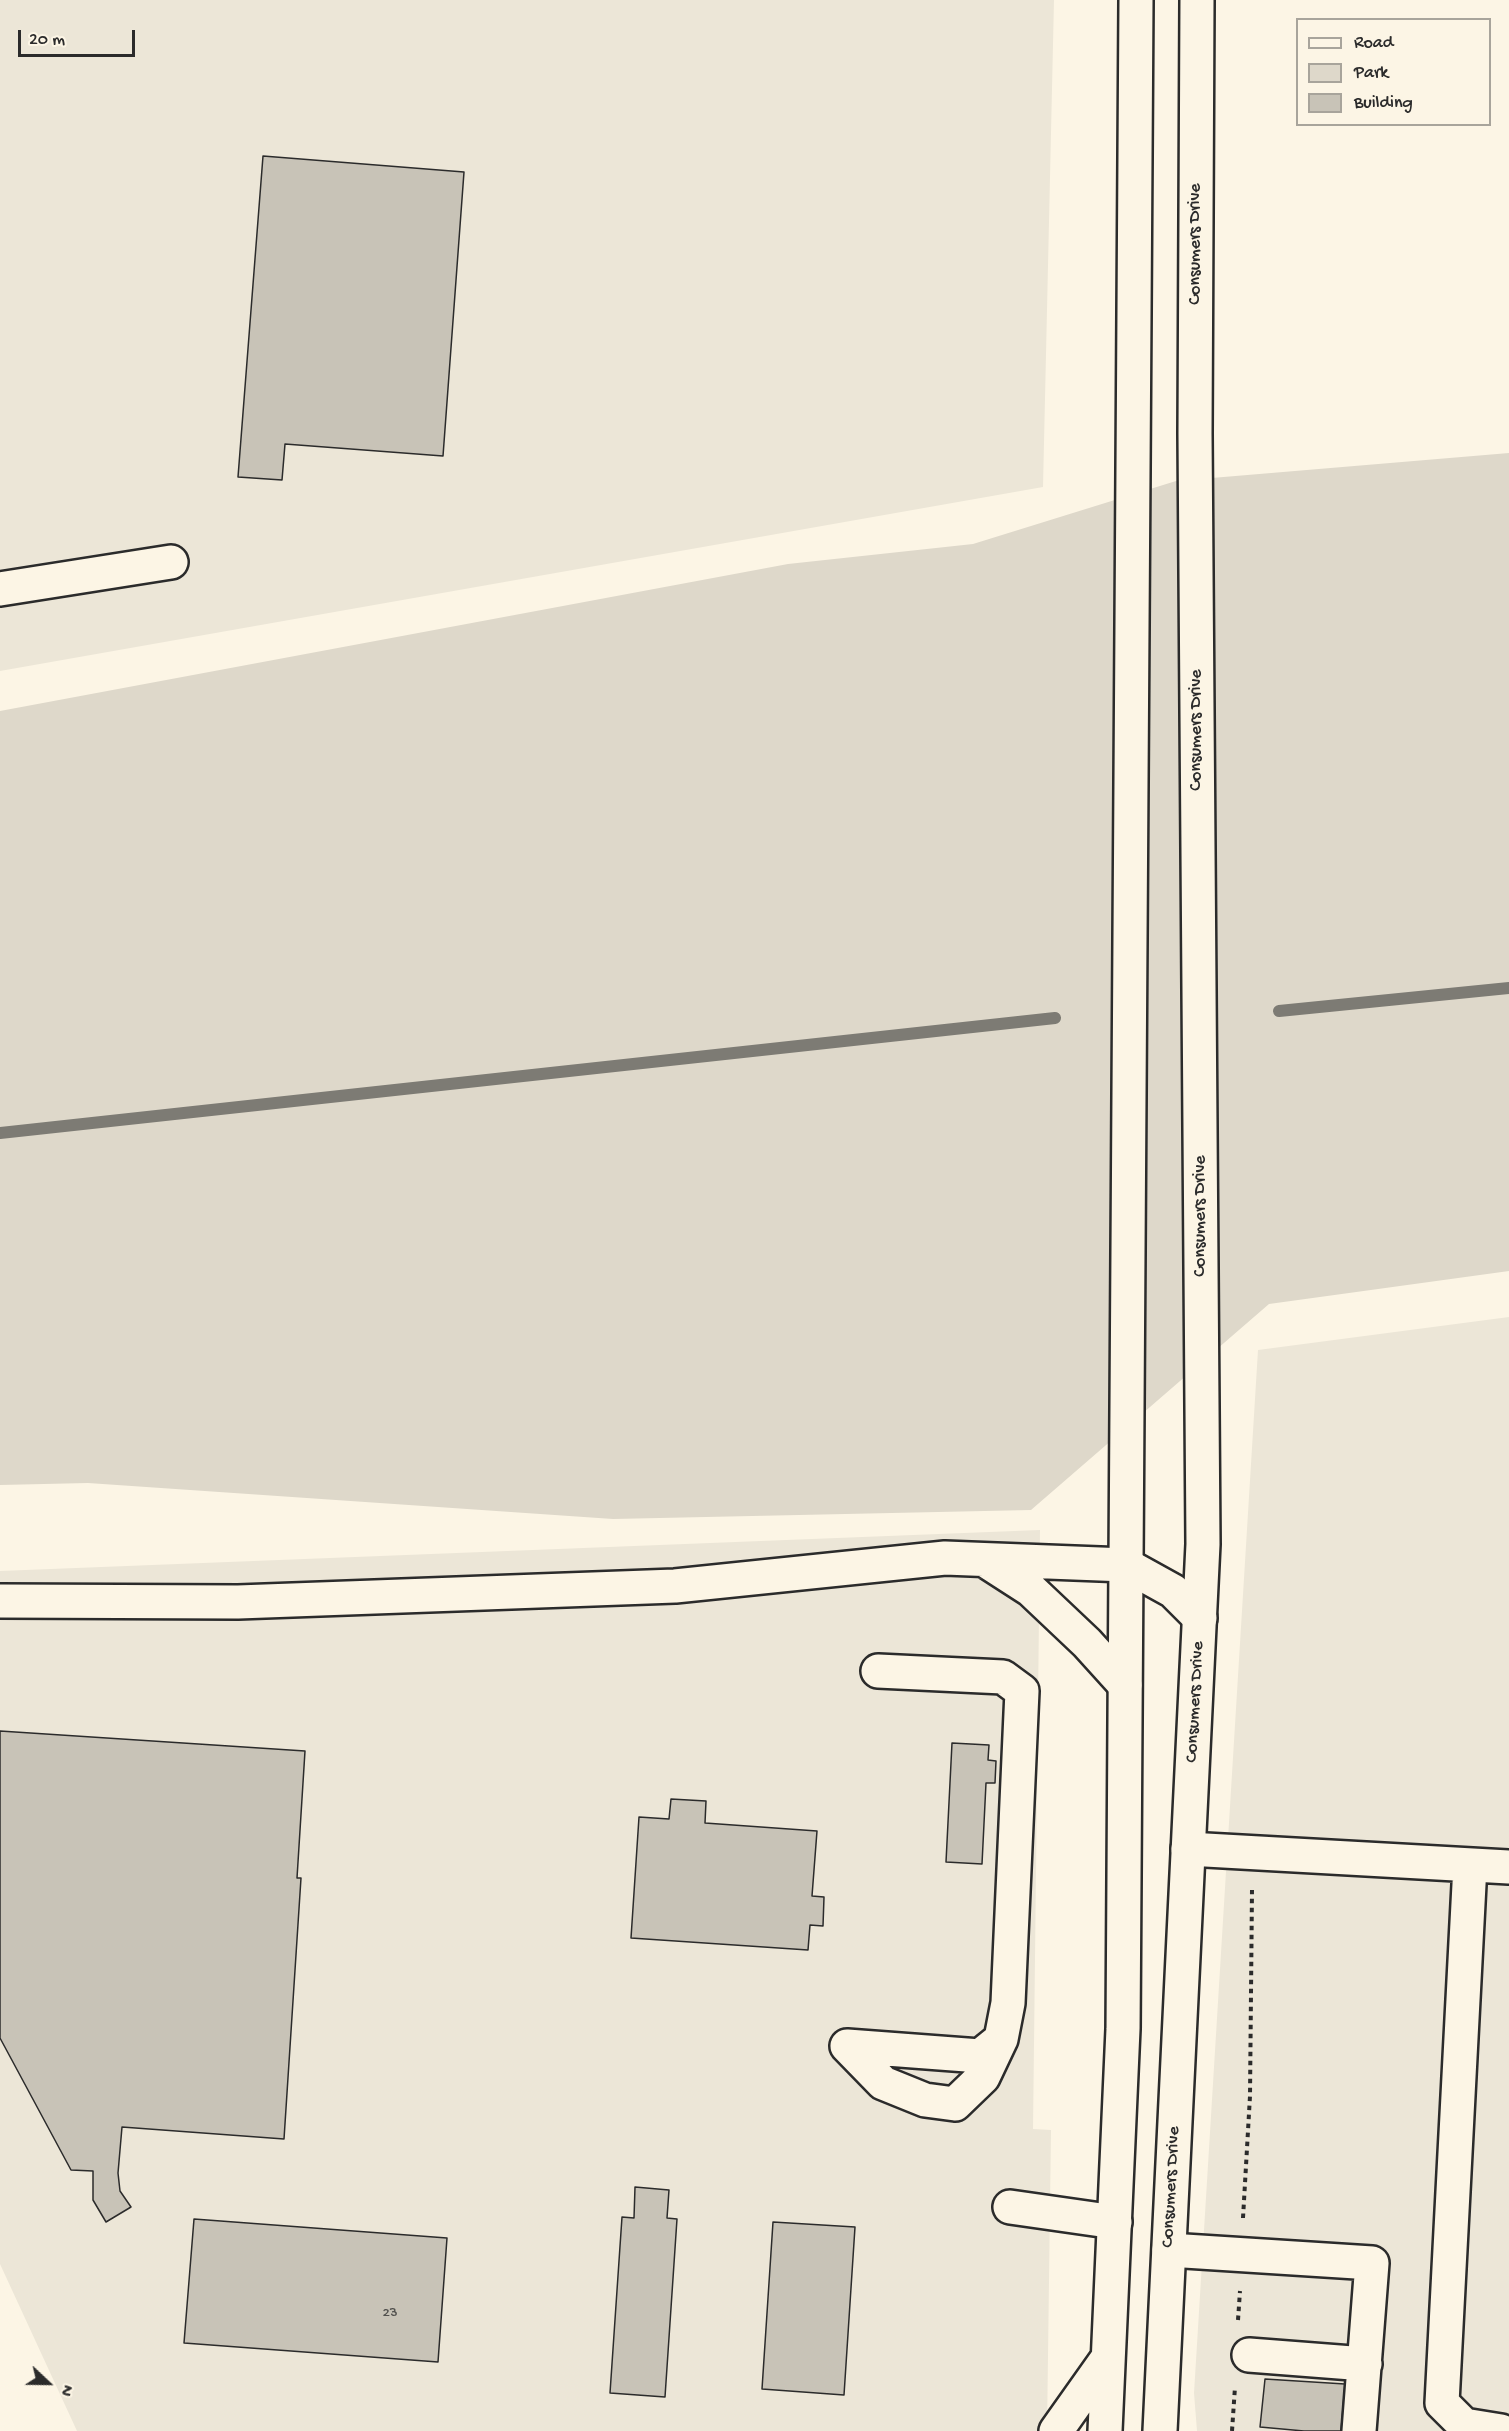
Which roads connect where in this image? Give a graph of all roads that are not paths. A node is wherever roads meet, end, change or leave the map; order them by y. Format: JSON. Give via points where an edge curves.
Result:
{"nodes":[{"id":1,"x":1136,"y":0,"type":"edge"},
{"id":2,"x":1197,"y":0,"type":"edge"},
{"id":3,"x":171,"y":562,"type":"dead end"},
{"id":4,"x":0,"y":589,"type":"edge"},
{"id":5,"x":984,"y":1560,"type":"junction"},
{"id":6,"x":1126,"y":1565,"type":"junction"},
{"id":7,"x":0,"y":1601,"type":"edge"},
{"id":8,"x":1200,"y":1618,"type":"junction"},
{"id":9,"x":878,"y":1671,"type":"dead end"},
{"id":10,"x":1125,"y":1685,"type":"junction"},
{"id":11,"x":1188,"y":1849,"type":"junction"},
{"id":12,"x":1470,"y":1865,"type":"junction"},
{"id":13,"x":1509,"y":1867,"type":"edge"},
{"id":14,"x":1001,"y":2039,"type":"junction"},
{"id":15,"x":1010,"y":2208,"type":"dead end"},
{"id":16,"x":1115,"y":2222,"type":"junction"},
{"id":17,"x":1169,"y":2250,"type":"junction"},
{"id":18,"x":1243,"y":2340,"type":"road end"},
{"id":19,"x":1107,"y":2359,"type":"junction"},
{"id":20,"x":1365,"y":2364,"type":"junction"},
{"id":21,"x":1163,"y":2426,"type":"edge"},
{"id":22,"x":1056,"y":2431,"type":"edge"},
{"id":23,"x":1105,"y":2431,"type":"edge"},
{"id":24,"x":1359,"y":2431,"type":"edge"},
{"id":25,"x":1501,"y":2431,"type":"edge"}],
"edges":[{"from":1,"to":6,"type":"main road"},
{"from":2,"to":8,"type":"main road","name":"Consumers Drive","via":[[1195,433],[1203,1532]]},
{"from":3,"to":4,"type":"main road"},
{"from":5,"to":6,"type":"main road"},
{"from":5,"to":7,"type":"main road","via":[[945,1558],[675,1586],[238,1602]]},
{"from":5,"to":10,"type":"main road","via":[[1031,1590]]},
{"from":6,"to":8,"type":"main road","via":[[1173,1591]]},
{"from":6,"to":10,"type":"main road"},
{"from":8,"to":11,"type":"main road","name":"Consumers Drive"},
{"from":9,"to":14,"type":"main road","via":[[1003,1677],[1022,1691],[1008,2003]]},
{"from":10,"to":16,"type":"main road","via":[[1123,2029]]},
{"from":11,"to":12,"type":"main road"},
{"from":11,"to":17,"type":"main road","name":"Consumers Drive"},
{"from":12,"to":13,"type":"main road"},
{"from":12,"to":25,"type":"main road","via":[[1442,2403],[1464,2425]]},
{"from":14,"to":14,"type":"main road","via":[[983,2077],[955,2104],[926,2100],[883,2083],[847,2046],[980,2056]]},
{"from":15,"to":16,"type":"main road"},
{"from":16,"to":19,"type":"main road"},
{"from":17,"to":20,"type":"main road","via":[[1372,2263]]},
{"from":17,"to":21,"type":"main road","name":"Consumers Drive"},
{"from":18,"to":20,"type":"main road"},
{"from":19,"to":22,"type":"main road"},
{"from":19,"to":23,"type":"main road"},
{"from":20,"to":24,"type":"main road"}]}
